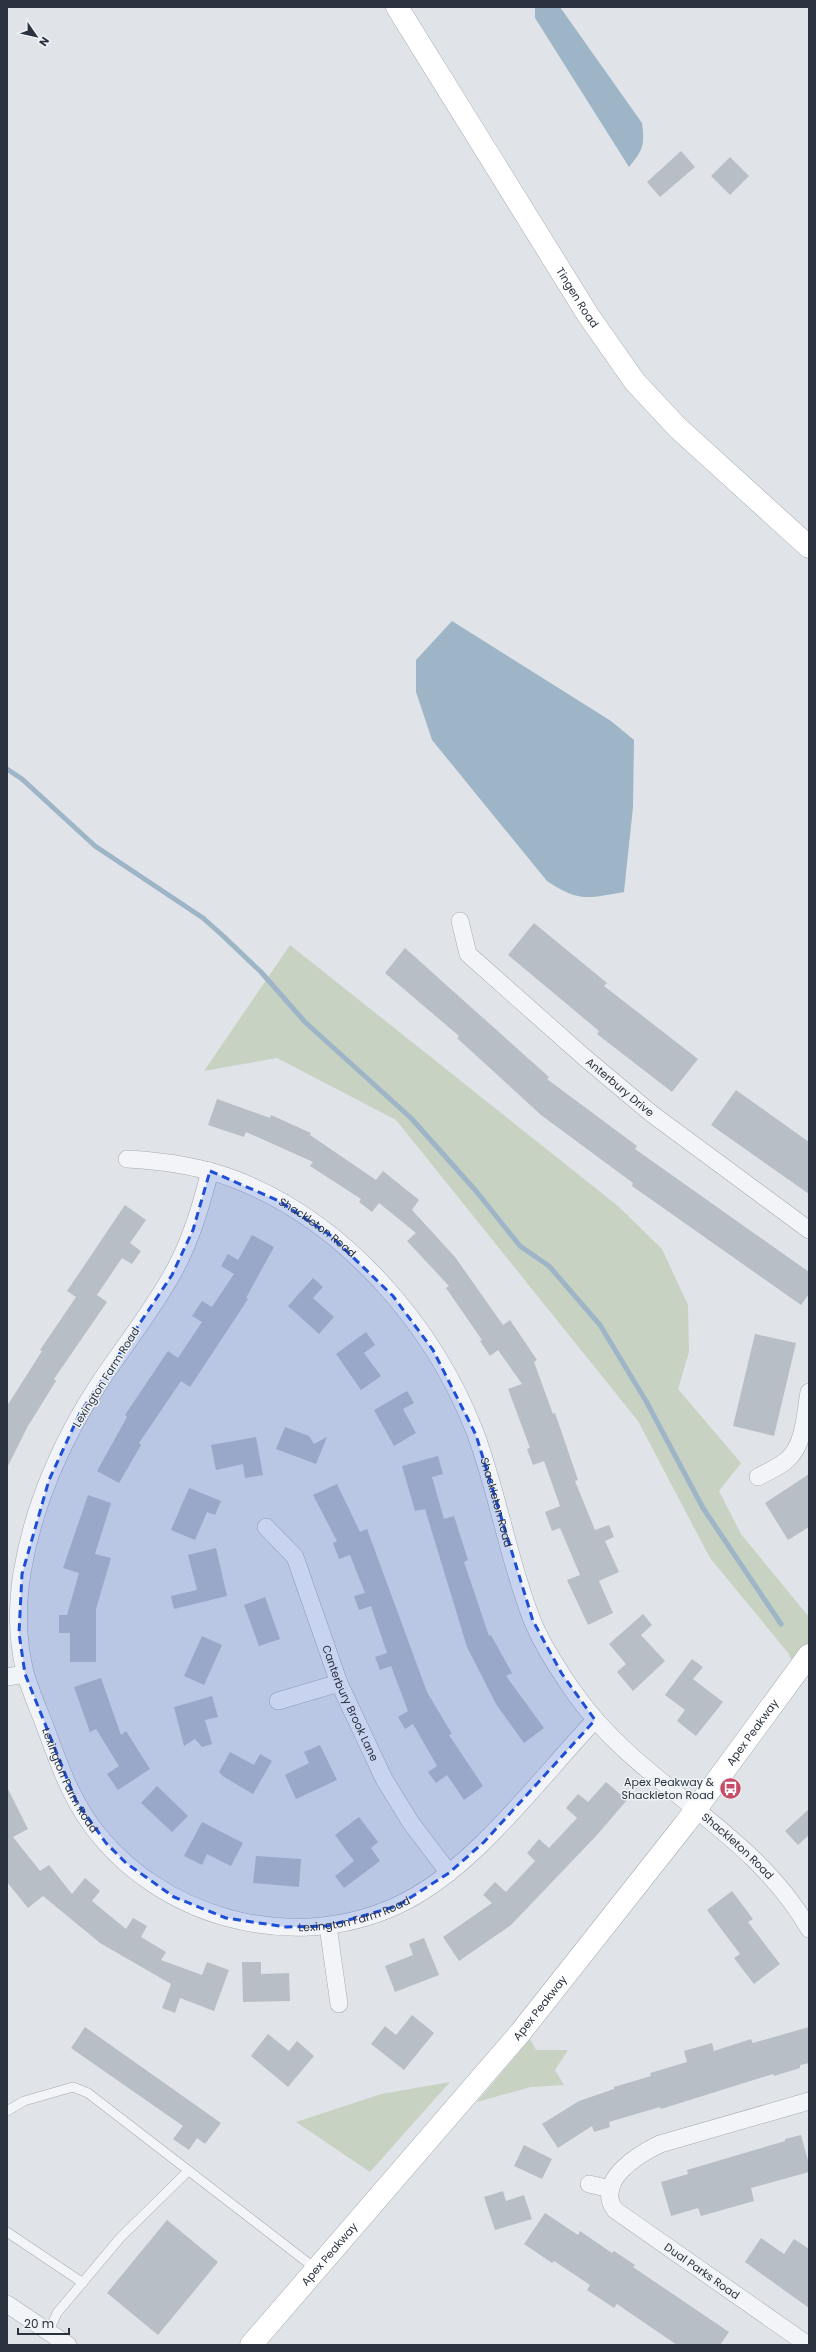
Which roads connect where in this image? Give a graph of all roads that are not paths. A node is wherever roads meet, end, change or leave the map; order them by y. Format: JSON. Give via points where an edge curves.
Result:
{"nodes":[{"id":1,"x":398,"y":7,"type":"edge"},
{"id":2,"x":809,"y":547,"type":"edge"},
{"id":3,"x":460,"y":921,"type":"dead end"},
{"id":4,"x":127,"y":1159,"type":"dead end"},
{"id":5,"x":210,"y":1171,"type":"junction"},
{"id":6,"x":809,"y":1230,"type":"edge"},
{"id":7,"x":809,"y":1392,"type":"edge"},
{"id":8,"x":758,"y":1477,"type":"dead end"},
{"id":9,"x":266,"y":1527,"type":"dead end"},
{"id":10,"x":809,"y":1655,"type":"edge"},
{"id":11,"x":25,"y":1674,"type":"junction"},
{"id":12,"x":7,"y":1677,"type":"edge"},
{"id":13,"x":339,"y":1684,"type":"junction"},
{"id":14,"x":278,"y":1701,"type":"dead end"},
{"id":15,"x":594,"y":1720,"type":"junction"},
{"id":16,"x":696,"y":1808,"type":"junction"},
{"id":17,"x":449,"y":1873,"type":"junction"},
{"id":18,"x":328,"y":1926,"type":"junction"},
{"id":19,"x":809,"y":1929,"type":"edge"},
{"id":20,"x":339,"y":2004,"type":"dead end"},
{"id":21,"x":809,"y":2101,"type":"edge"},
{"id":22,"x":7,"y":2111,"type":"edge"},
{"id":23,"x":188,"y":2171,"type":"junction"},
{"id":24,"x":589,"y":2184,"type":"dead end"},
{"id":25,"x":611,"y":2189,"type":"junction"},
{"id":26,"x":7,"y":2232,"type":"edge"},
{"id":27,"x":316,"y":2269,"type":"junction"},
{"id":28,"x":83,"y":2283,"type":"junction"},
{"id":29,"x":7,"y":2304,"type":"edge"},
{"id":30,"x":49,"y":2331,"type":"junction"},
{"id":31,"x":68,"y":2345,"type":"edge"},
{"id":32,"x":251,"y":2345,"type":"edge"},
{"id":33,"x":808,"y":2345,"type":"edge"}],
"edges":[{"from":1,"to":2,"type":"main road","name":"Tingen Road","via":[[588,315],[635,382],[678,428]]},
{"from":3,"to":6,"type":"street","name":"Anterbury Drive","via":[[468,954],[578,1052],[652,1114]]},
{"from":4,"to":5,"type":"street","name":"Shackleton Road","via":[[163,1161]]},
{"from":5,"to":11,"type":"street","name":"Lexington Farm Road","via":[[193,1230],[172,1275],[80,1414],[49,1480],[28,1544],[22,1574],[19,1633]]},
{"from":5,"to":15,"type":"street","name":"Shackleton Road","via":[[256,1188],[330,1236],[376,1277],[418,1328],[450,1378],[476,1435],[520,1586],[533,1621],[562,1674]]},
{"from":7,"to":8,"type":"street","via":[[801,1437],[795,1450],[787,1460]]},
{"from":9,"to":13,"type":"street","name":"Canterbury Brook Lane","via":[[295,1557]]},
{"from":10,"to":16,"type":"main road","name":"Apex Peakway"},
{"from":11,"to":12,"type":"street"},
{"from":11,"to":18,"type":"street","name":"Lexington Farm Road","via":[[63,1775],[76,1801],[91,1825],[126,1864],[174,1897],[226,1918],[286,1927]]},
{"from":13,"to":14,"type":"street"},
{"from":13,"to":17,"type":"street","name":"Canterbury Brook Lane","via":[[384,1779],[411,1823]]},
{"from":15,"to":16,"type":"street","name":"Shackleton Road","via":[[615,1741]]},
{"from":15,"to":17,"type":"street","name":"Lexington Farm Road","via":[[484,1842]]},
{"from":16,"to":19,"type":"street","name":"Shackleton Road","via":[[732,1837],[766,1871],[788,1897]]},
{"from":16,"to":27,"type":"main road","name":"Apex Peakway","via":[[520,2033]]},
{"from":17,"to":18,"type":"street","name":"Lexington Farm Road","via":[[397,1906],[364,1918]]},
{"from":18,"to":20,"type":"street"},
{"from":21,"to":25,"type":"street","via":[[660,2144],[643,2152],[625,2166],[614,2179]]},
{"from":22,"to":23,"type":"lane","via":[[24,2101],[73,2087],[88,2093]]},
{"from":23,"to":27,"type":"lane"},
{"from":23,"to":28,"type":"lane","via":[[120,2238]]},
{"from":24,"to":25,"type":"street"},
{"from":25,"to":33,"type":"street","name":"Dual Parks Road","via":[[610,2200],[615,2210]]},
{"from":26,"to":28,"type":"lane"},
{"from":27,"to":32,"type":"main road","name":"Apex Peakway"},
{"from":28,"to":30,"type":"lane","via":[[57,2313]]},
{"from":29,"to":30,"type":"street"},
{"from":30,"to":31,"type":"street"}]}
